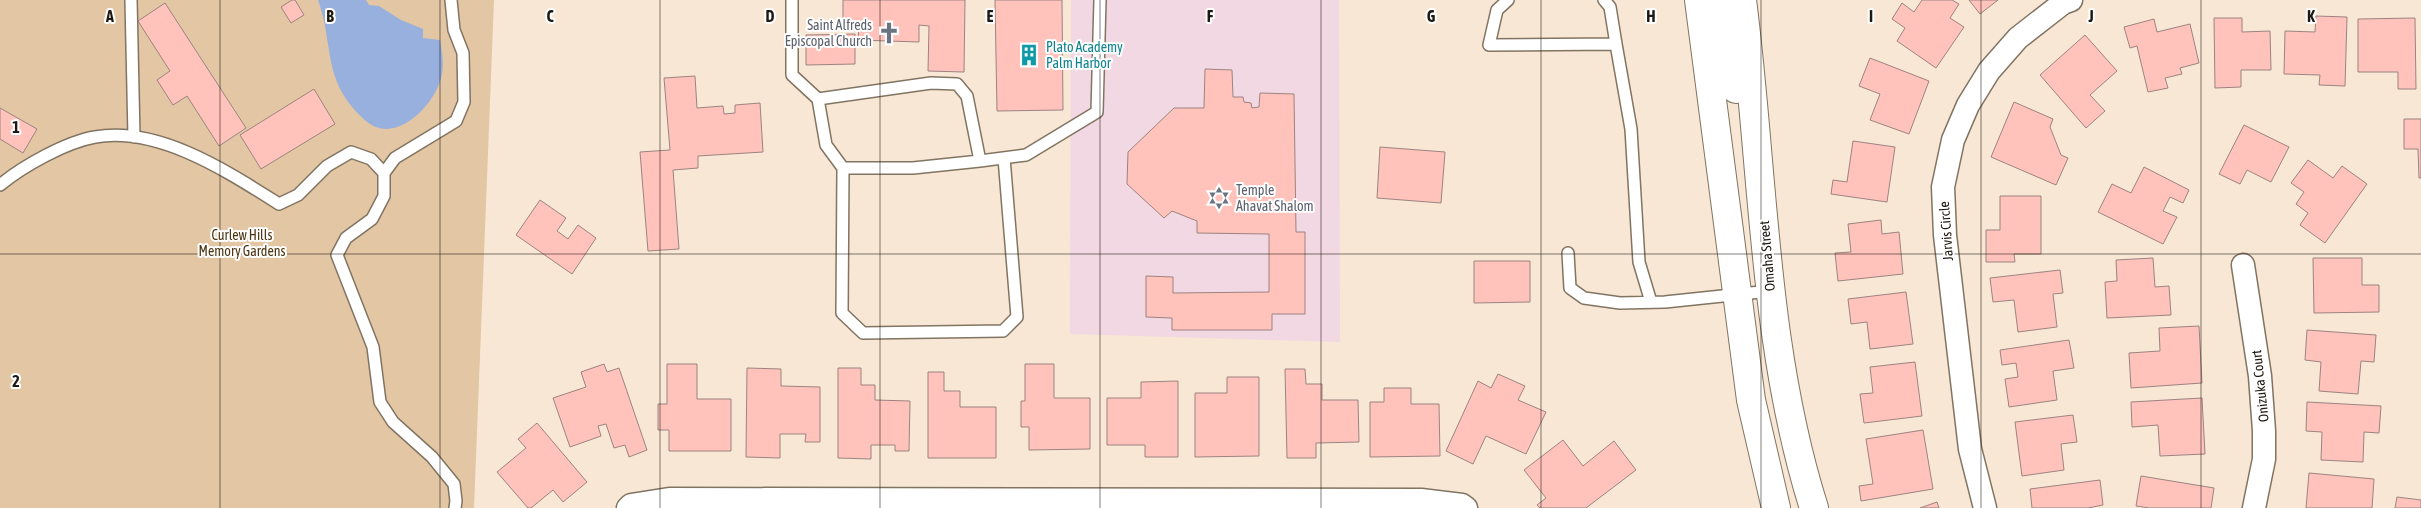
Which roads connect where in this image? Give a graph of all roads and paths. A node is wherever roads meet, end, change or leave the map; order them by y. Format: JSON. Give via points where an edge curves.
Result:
{"nodes":[{"id":1,"x":131,"y":0,"type":"edge"},
{"id":2,"x":451,"y":0,"type":"edge"},
{"id":3,"x":792,"y":0,"type":"edge"},
{"id":4,"x":1100,"y":0,"type":"edge"},
{"id":5,"x":1508,"y":0,"type":"edge"},
{"id":6,"x":1604,"y":0,"type":"edge"},
{"id":7,"x":1699,"y":0,"type":"edge"},
{"id":8,"x":1722,"y":0,"type":"edge"},
{"id":9,"x":1742,"y":0,"type":"edge"},
{"id":10,"x":2071,"y":0,"type":"edge"},
{"id":11,"x":1616,"y":44,"type":"junction"},
{"id":12,"x":818,"y":99,"type":"junction"},
{"id":13,"x":134,"y":136,"type":"junction"},
{"id":14,"x":1004,"y":158,"type":"junction"},
{"id":15,"x":980,"y":161,"type":"junction"},
{"id":16,"x":843,"y":168,"type":"junction"},
{"id":17,"x":384,"y":173,"type":"junction"},
{"id":18,"x":0,"y":184,"type":"edge"},
{"id":19,"x":1764,"y":230,"type":"junction"},
{"id":20,"x":1568,"y":253,"type":"dead end"},
{"id":21,"x":2243,"y":265,"type":"dead end"},
{"id":22,"x":1770,"y":291,"type":"junction"},
{"id":23,"x":1738,"y":295,"type":"junction"},
{"id":24,"x":1651,"y":302,"type":"junction"},
{"id":25,"x":455,"y":508,"type":"edge"},
{"id":26,"x":628,"y":508,"type":"edge"},
{"id":27,"x":1466,"y":508,"type":"edge"},
{"id":28,"x":1776,"y":508,"type":"edge"},
{"id":29,"x":1814,"y":508,"type":"edge"},
{"id":30,"x":1986,"y":508,"type":"edge"},
{"id":31,"x":2254,"y":508,"type":"edge"}],
"edges":[{"from":1,"to":13,"type":"lane"},
{"from":2,"to":17,"type":"lane","via":[[454,30],[463,53],[464,102],[456,121],[394,158]]},
{"from":3,"to":12,"type":"lane","via":[[792,75]]},
{"from":4,"to":14,"type":"lane","via":[[1097,112],[1026,155]]},
{"from":5,"to":11,"type":"lane","via":[[1497,10],[1489,44]]},
{"from":6,"to":11,"type":"lane","via":[[1610,7]]},
{"from":7,"to":23,"type":"main road"},
{"from":8,"to":19,"type":"main road"},
{"from":9,"to":19,"type":"main road","name":"Omaha Street"},
{"from":10,"to":30,"type":"street","name":"Jarvis Circle","via":[[2018,38],[1988,71],[1968,104],[1953,140],[1943,187],[1944,235],[1970,449]]},
{"from":11,"to":24,"type":"lane","via":[[1631,129],[1639,262]]},
{"from":12,"to":15,"type":"lane","via":[[931,83],[957,84],[968,96]]},
{"from":12,"to":16,"type":"lane","via":[[826,145]]},
{"from":13,"to":17,"type":"lane","via":[[184,151],[279,204],[298,195],[327,166],[351,152],[371,159]]},
{"from":13,"to":18,"type":"lane","via":[[95,136],[51,152]]},
{"from":14,"to":15,"type":"lane"},
{"from":14,"to":16,"type":"lane","via":[[1017,317],[1003,331],[863,332],[842,313]]},
{"from":15,"to":16,"type":"lane","via":[[913,168]]},
{"from":17,"to":25,"type":"lane","via":[[384,196],[372,219],[346,238],[337,255],[373,346],[380,402],[393,422],[432,457],[454,484]]},
{"from":19,"to":22,"type":"main road","name":"Omaha Street"},
{"from":20,"to":24,"type":"lane","via":[[1570,288],[1584,298],[1620,303]]},
{"from":21,"to":31,"type":"street","name":"Onizuka Court","via":[[2260,376],[2264,431],[2264,459]]},
{"from":22,"to":23,"type":"lane"},
{"from":22,"to":29,"type":"main road","name":"Omaha Street","via":[[1790,424]]},
{"from":23,"to":24,"type":"lane"},
{"from":23,"to":28,"type":"main road","via":[[1751,400]]},
{"from":26,"to":27,"type":"street","via":[[669,499],[1421,500]]}]}
